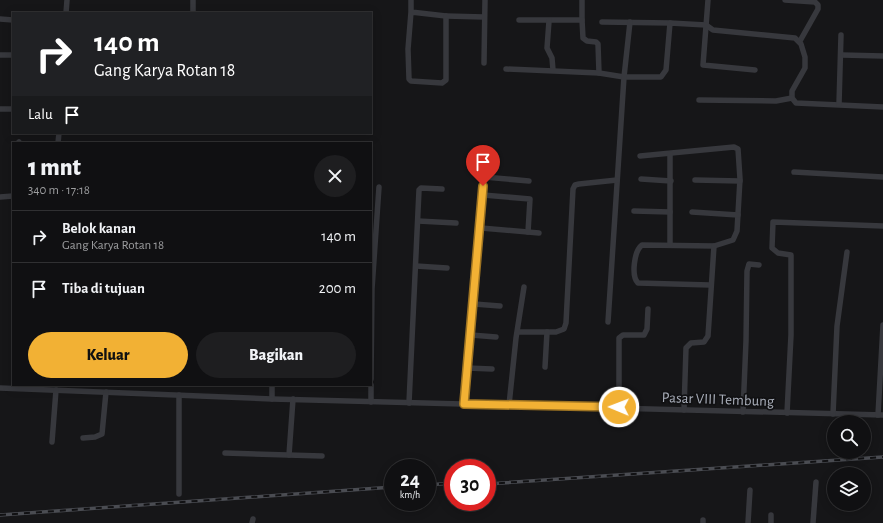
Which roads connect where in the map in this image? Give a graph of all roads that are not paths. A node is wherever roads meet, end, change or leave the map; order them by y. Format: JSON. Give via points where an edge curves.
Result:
{"nodes":[{"id":1,"x":67,"y":0,"type":"edge"},
{"id":2,"x":193,"y":0,"type":"edge"},
{"id":3,"x":411,"y":0,"type":"edge"},
{"id":4,"x":485,"y":0,"type":"edge"},
{"id":5,"x":582,"y":0,"type":"edge"},
{"id":6,"x":708,"y":0,"type":"edge"},
{"id":7,"x":785,"y":0,"type":"edge"},
{"id":8,"x":66,"y":12,"type":"edge"},
{"id":9,"x":193,"y":12,"type":"edge"},
{"id":10,"x":411,"y":12,"type":"junction"},
{"id":11,"x":446,"y":16,"type":"junction"},
{"id":12,"x":484,"y":17,"type":"junction"},
{"id":13,"x":0,"y":19,"type":"edge"},
{"id":14,"x":12,"y":20,"type":"edge"},
{"id":15,"x":519,"y":20,"type":"dead end"},
{"id":16,"x":582,"y":20,"type":"junction"},
{"id":17,"x":549,"y":21,"type":"junction"},
{"id":18,"x":602,"y":22,"type":"dead end"},
{"id":19,"x":630,"y":22,"type":"junction"},
{"id":20,"x":670,"y":23,"type":"junction"},
{"id":21,"x":706,"y":25,"type":"junction"},
{"id":22,"x":841,"y":35,"type":"dead end"},
{"id":23,"x":800,"y":41,"type":"junction"},
{"id":24,"x":0,"y":55,"type":"edge"},
{"id":25,"x":12,"y":55,"type":"edge"},
{"id":26,"x":842,"y":55,"type":"junction"},
{"id":27,"x":883,"y":56,"type":"edge"},
{"id":28,"x":484,"y":63,"type":"dead end"},
{"id":29,"x":506,"y":69,"type":"dead end"},
{"id":30,"x":553,"y":70,"type":"junction"},
{"id":31,"x":755,"y":70,"type":"dead end"},
{"id":32,"x":599,"y":73,"type":"junction"},
{"id":33,"x":624,"y":77,"type":"junction"},
{"id":34,"x":792,"y":98,"type":"junction"},
{"id":35,"x":699,"y":100,"type":"dead end"},
{"id":36,"x":839,"y":104,"type":"junction"},
{"id":37,"x":883,"y":106,"type":"edge"},
{"id":38,"x":0,"y":109,"type":"edge"},
{"id":39,"x":12,"y":109,"type":"edge"},
{"id":40,"x":670,"y":154,"type":"junction"},
{"id":41,"x":640,"y":156,"type":"dead end"},
{"id":42,"x":794,"y":172,"type":"dead end"},
{"id":43,"x":883,"y":177,"type":"edge"},
{"id":44,"x":641,"y":179,"type":"dead end"},
{"id":45,"x":617,"y":180,"type":"junction"},
{"id":46,"x":695,"y":180,"type":"dead end"},
{"id":47,"x":529,"y":181,"type":"dead end"},
{"id":48,"x":740,"y":181,"type":"junction"},
{"id":49,"x":671,"y":182,"type":"junction"},
{"id":50,"x":379,"y":187,"type":"dead end"},
{"id":51,"x":442,"y":189,"type":"dead end"},
{"id":52,"x":483,"y":195,"type":"junction"},
{"id":53,"x":12,"y":196,"type":"edge"},
{"id":54,"x":0,"y":197,"type":"edge"},
{"id":55,"x":634,"y":211,"type":"dead end"},
{"id":56,"x":670,"y":212,"type":"junction"},
{"id":57,"x":692,"y":212,"type":"dead end"},
{"id":58,"x":738,"y":215,"type":"junction"},
{"id":59,"x":418,"y":222,"type":"junction"},
{"id":60,"x":456,"y":223,"type":"dead end"},
{"id":61,"x":883,"y":226,"type":"edge"},
{"id":62,"x":481,"y":228,"type":"junction"},
{"id":63,"x":528,"y":232,"type":"junction"},
{"id":64,"x":539,"y":233,"type":"dead end"},
{"id":65,"x":670,"y":245,"type":"junction"},
{"id":66,"x":714,"y":246,"type":"junction"},
{"id":67,"x":847,"y":252,"type":"dead end"},
{"id":68,"x":759,"y":265,"type":"dead end"},
{"id":69,"x":416,"y":266,"type":"junction"},
{"id":70,"x":447,"y":268,"type":"dead end"},
{"id":71,"x":710,"y":285,"type":"junction"},
{"id":72,"x":524,"y":287,"type":"dead end"},
{"id":73,"x":372,"y":289,"type":"edge"},
{"id":74,"x":474,"y":304,"type":"junction"},
{"id":75,"x":500,"y":306,"type":"dead end"},
{"id":76,"x":648,"y":309,"type":"dead end"},
{"id":77,"x":608,"y":322,"type":"dead end"},
{"id":78,"x":883,"y":325,"type":"edge"},
{"id":79,"x":518,"y":332,"type":"junction"},
{"id":80,"x":547,"y":332,"type":"junction"},
{"id":81,"x":471,"y":335,"type":"junction"},
{"id":82,"x":496,"y":337,"type":"dead end"},
{"id":83,"x":545,"y":367,"type":"dead end"},
{"id":84,"x":467,"y":368,"type":"junction"},
{"id":85,"x":492,"y":369,"type":"dead end"},
{"id":86,"x":272,"y":386,"type":"edge"},
{"id":87,"x":371,"y":386,"type":"edge"},
{"id":88,"x":0,"y":388,"type":"edge"},
{"id":89,"x":56,"y":390,"type":"junction"},
{"id":90,"x":106,"y":392,"type":"junction"},
{"id":91,"x":179,"y":395,"type":"junction"},
{"id":92,"x":272,"y":399,"type":"junction"},
{"id":93,"x":293,"y":399,"type":"junction"},
{"id":94,"x":371,"y":402,"type":"junction"},
{"id":95,"x":409,"y":403,"type":"junction"},
{"id":96,"x":464,"y":404,"type":"junction"},
{"id":97,"x":509,"y":406,"type":"junction"},
{"id":98,"x":619,"y":407,"type":"junction"},
{"id":99,"x":684,"y":410,"type":"junction"},
{"id":100,"x":743,"y":412,"type":"junction"},
{"id":101,"x":787,"y":413,"type":"junction"},
{"id":102,"x":833,"y":414,"type":"junction"},
{"id":103,"x":880,"y":415,"type":"edge"},
{"id":104,"x":83,"y":438,"type":"dead end"},
{"id":105,"x":52,"y":442,"type":"dead end"},
{"id":106,"x":225,"y":453,"type":"dead end"},
{"id":107,"x":289,"y":455,"type":"junction"},
{"id":108,"x":322,"y":456,"type":"dead end"},
{"id":109,"x":816,"y":482,"type":"dead end"},
{"id":110,"x":750,"y":490,"type":"dead end"},
{"id":111,"x":179,"y":494,"type":"dead end"},
{"id":112,"x":771,"y":515,"type":"dead end"},
{"id":113,"x":748,"y":523,"type":"edge"},
{"id":114,"x":771,"y":523,"type":"edge"},
{"id":115,"x":813,"y":523,"type":"edge"}],
"edges":[{"from":1,"to":8,"type":"street"},
{"from":2,"to":9,"type":"street"},
{"from":3,"to":10,"type":"street"},
{"from":4,"to":12,"type":"street"},
{"from":5,"to":16,"type":"street"},
{"from":6,"to":21,"type":"street"},
{"from":7,"to":23,"type":"street","via":[[818,4],[818,9]]},
{"from":10,"to":11,"type":"street"},
{"from":10,"to":11,"type":"street","via":[[408,78],[411,81],[440,83],[446,80]]},
{"from":11,"to":12,"type":"street"},
{"from":12,"to":28,"type":"street"},
{"from":13,"to":14,"type":"street"},
{"from":15,"to":17,"type":"street"},
{"from":16,"to":17,"type":"street"},
{"from":16,"to":32,"type":"street","via":[[583,38],[598,44]]},
{"from":17,"to":30,"type":"street","via":[[547,48],[552,58]]},
{"from":18,"to":19,"type":"street"},
{"from":19,"to":20,"type":"street"},
{"from":19,"to":33,"type":"street"},
{"from":20,"to":21,"type":"street"},
{"from":20,"to":33,"type":"street","via":[[666,70],[663,76]]},
{"from":21,"to":23,"type":"street","via":[[713,30],[789,36]]},
{"from":21,"to":31,"type":"street","via":[[703,66]]},
{"from":22,"to":26,"type":"street"},
{"from":23,"to":34,"type":"street","via":[[805,57],[805,68],[792,91]]},
{"from":24,"to":25,"type":"street"},
{"from":26,"to":27,"type":"street"},
{"from":26,"to":36,"type":"street"},
{"from":29,"to":30,"type":"street"},
{"from":30,"to":32,"type":"street"},
{"from":32,"to":33,"type":"street"},
{"from":33,"to":45,"type":"street"},
{"from":34,"to":35,"type":"street","via":[[776,101]]},
{"from":34,"to":36,"type":"street","via":[[801,104]]},
{"from":36,"to":37,"type":"street"},
{"from":38,"to":39,"type":"street"},
{"from":40,"to":41,"type":"street"},
{"from":40,"to":48,"type":"street","via":[[734,147],[739,153]]},
{"from":40,"to":49,"type":"street"},
{"from":42,"to":43,"type":"street"},
{"from":44,"to":49,"type":"street"},
{"from":45,"to":77,"type":"street"},
{"from":45,"to":80,"type":"street","via":[[579,184],[573,189],[566,323],[562,331]]},
{"from":46,"to":48,"type":"street"},
{"from":47,"to":52,"type":"street","via":[[484,177]]},
{"from":48,"to":58,"type":"street"},
{"from":49,"to":56,"type":"street"},
{"from":50,"to":73,"type":"street"},
{"from":51,"to":59,"type":"street","via":[[419,189]]},
{"from":52,"to":62,"type":"street"},
{"from":52,"to":63,"type":"street","via":[[530,199]]},
{"from":53,"to":54,"type":"street"},
{"from":55,"to":56,"type":"street"},
{"from":56,"to":65,"type":"street"},
{"from":57,"to":58,"type":"street"},
{"from":58,"to":66,"type":"street","via":[[736,236],[733,240]]},
{"from":59,"to":60,"type":"street"},
{"from":59,"to":69,"type":"street"},
{"from":61,"to":101,"type":"street","via":[[773,222],[772,248],[778,253],[791,255],[791,335]]},
{"from":62,"to":63,"type":"street"},
{"from":62,"to":74,"type":"street"},
{"from":63,"to":64,"type":"street"},
{"from":65,"to":66,"type":"street"},
{"from":65,"to":71,"type":"street","via":[[639,246],[634,274],[636,281]]},
{"from":66,"to":71,"type":"street"},
{"from":67,"to":102,"type":"street","via":[[837,326]]},
{"from":68,"to":100,"type":"street","via":[[749,264],[747,271]]},
{"from":69,"to":70,"type":"street"},
{"from":69,"to":95,"type":"street"},
{"from":71,"to":99,"type":"street","via":[[707,340],[691,342],[686,348]]},
{"from":72,"to":79,"type":"street"},
{"from":74,"to":75,"type":"street"},
{"from":74,"to":81,"type":"street"},
{"from":76,"to":98,"type":"street","via":[[647,329],[644,335],[623,335],[619,338]]},
{"from":78,"to":103,"type":"street"},
{"from":79,"to":80,"type":"street"},
{"from":79,"to":97,"type":"street"},
{"from":80,"to":83,"type":"street"},
{"from":81,"to":82,"type":"street"},
{"from":81,"to":84,"type":"street"},
{"from":84,"to":85,"type":"street"},
{"from":84,"to":96,"type":"street"},
{"from":86,"to":92,"type":"street"},
{"from":87,"to":94,"type":"street"},
{"from":88,"to":89,"type":"street","name":"Pasar VIII Tembung"},
{"from":89,"to":90,"type":"street","name":"Pasar VIII Tembung"},
{"from":89,"to":105,"type":"street"},
{"from":90,"to":91,"type":"street","name":"Pasar VIII Tembung"},
{"from":90,"to":104,"type":"street","via":[[102,434]]},
{"from":91,"to":92,"type":"street","name":"Pasar VIII Tembung"},
{"from":91,"to":111,"type":"street"},
{"from":92,"to":93,"type":"street","name":"Pasar VIII Tembung"},
{"from":93,"to":94,"type":"street","name":"Pasar VIII Tembung"},
{"from":93,"to":107,"type":"street"},
{"from":94,"to":95,"type":"street","name":"Pasar VIII Tembung"},
{"from":95,"to":96,"type":"street","name":"Pasar VIII Tembung"},
{"from":96,"to":97,"type":"street","name":"Pasar VIII Tembung"},
{"from":97,"to":98,"type":"street","name":"Pasar VIII Tembung"},
{"from":98,"to":99,"type":"street","name":"Pasar VIII Tembung"},
{"from":99,"to":100,"type":"street","name":"Pasar VIII Tembung"},
{"from":100,"to":101,"type":"street","name":"Pasar VIII Tembung"},
{"from":101,"to":102,"type":"street","name":"Pasar VIII Tembung"},
{"from":102,"to":103,"type":"street","name":"Pasar VIII Tembung"},
{"from":106,"to":107,"type":"street"},
{"from":107,"to":108,"type":"street"},
{"from":109,"to":115,"type":"street"},
{"from":110,"to":113,"type":"street"},
{"from":112,"to":114,"type":"street"}]}
